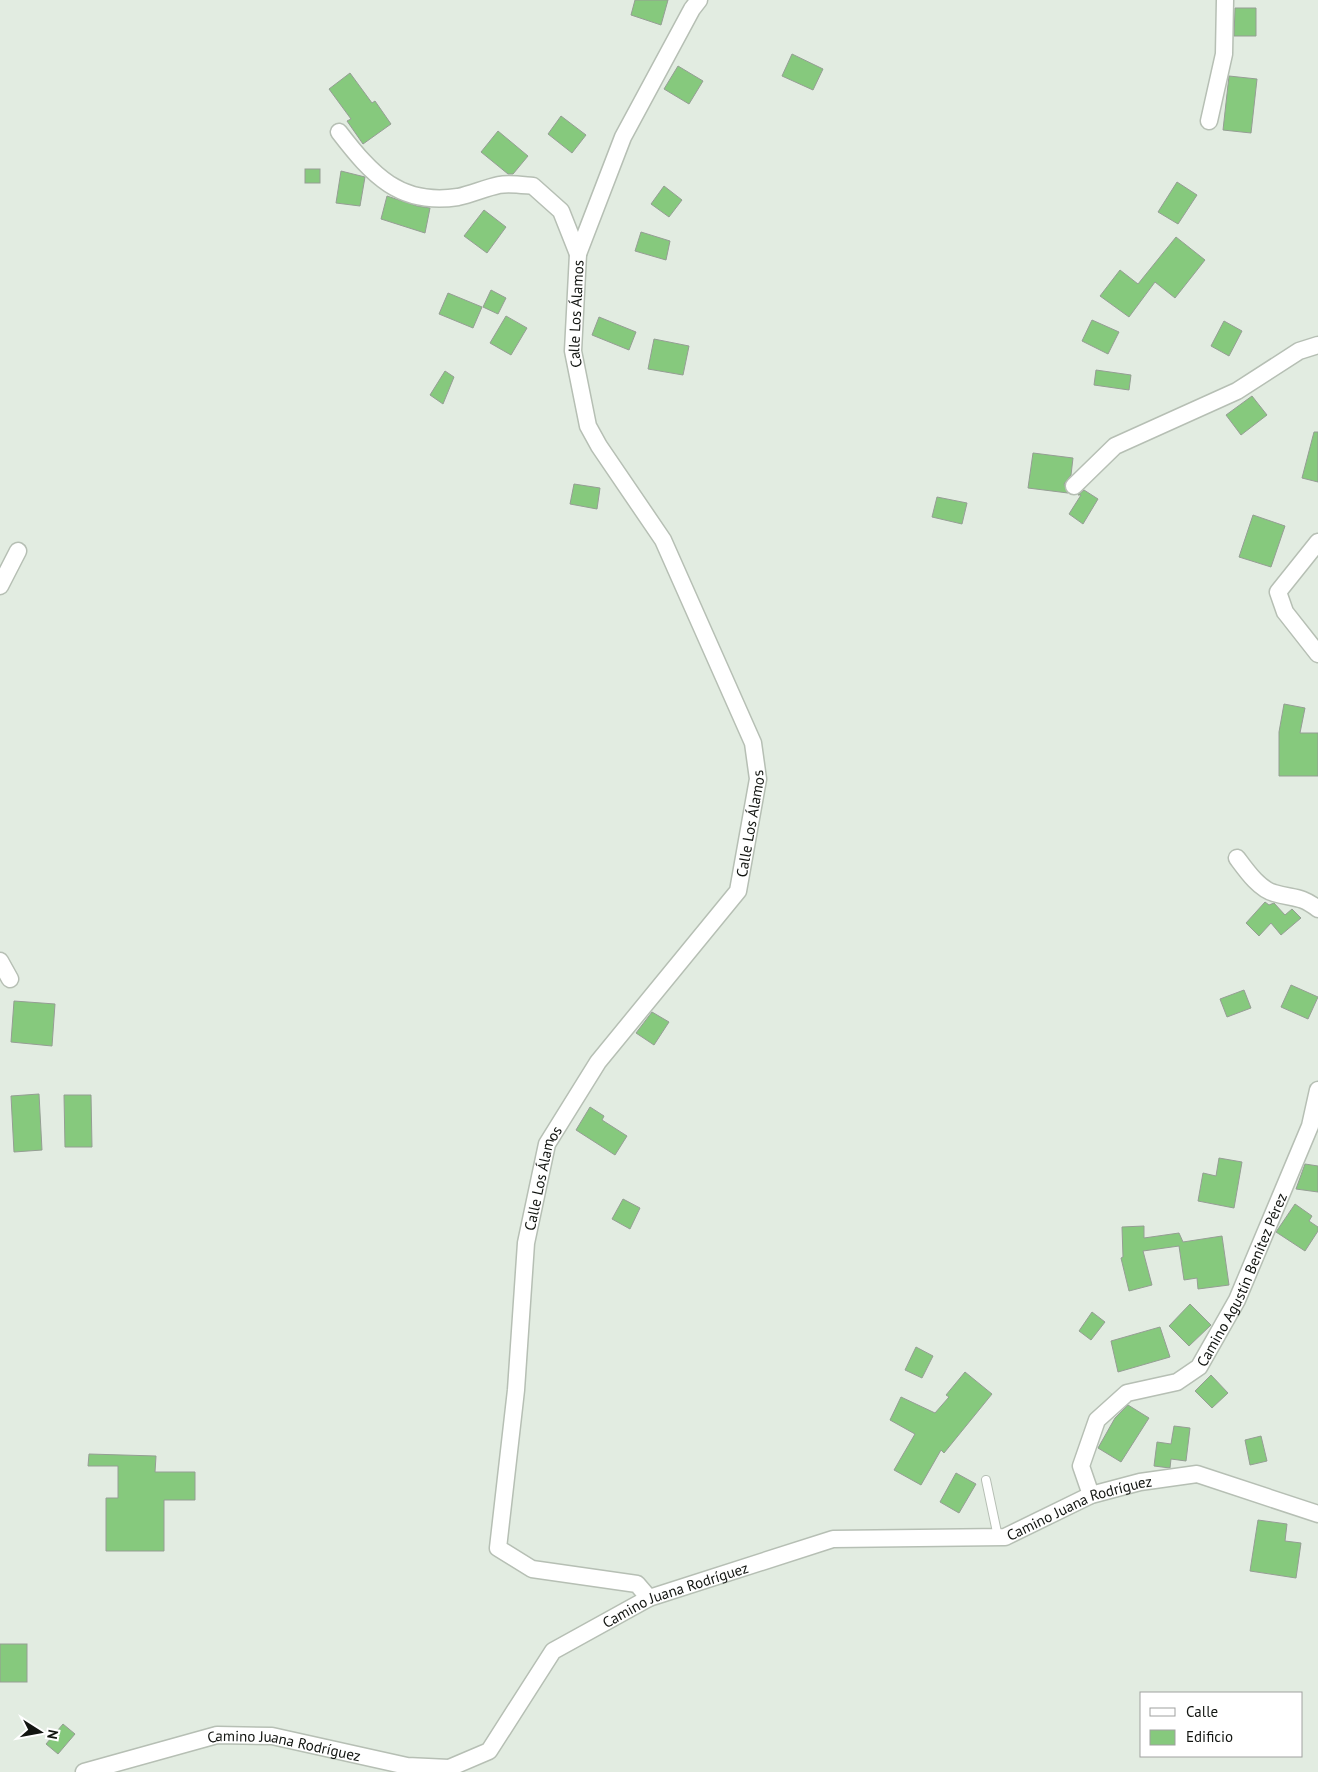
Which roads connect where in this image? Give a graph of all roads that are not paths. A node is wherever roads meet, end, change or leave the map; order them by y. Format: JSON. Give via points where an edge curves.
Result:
{"nodes":[{"id":1,"x":699,"y":0,"type":"edge"},
{"id":2,"x":1225,"y":0,"type":"edge"},
{"id":3,"x":1209,"y":121,"type":"dead end"},
{"id":4,"x":339,"y":132,"type":"dead end"},
{"id":5,"x":578,"y":254,"type":"junction"},
{"id":6,"x":1318,"y":346,"type":"edge"},
{"id":7,"x":1074,"y":486,"type":"dead end"},
{"id":8,"x":1318,"y":542,"type":"edge"},
{"id":9,"x":18,"y":551,"type":"dead end"},
{"id":10,"x":0,"y":586,"type":"edge"},
{"id":11,"x":1318,"y":654,"type":"edge"},
{"id":12,"x":1237,"y":858,"type":"dead end"},
{"id":13,"x":1318,"y":908,"type":"edge"},
{"id":14,"x":0,"y":961,"type":"edge"},
{"id":15,"x":10,"y":979,"type":"dead end"},
{"id":16,"x":1318,"y":1090,"type":"edge"},
{"id":17,"x":986,"y":1480,"type":"dead end"},
{"id":18,"x":1091,"y":1495,"type":"junction"},
{"id":19,"x":1318,"y":1514,"type":"edge"},
{"id":20,"x":998,"y":1537,"type":"junction"},
{"id":21,"x":649,"y":1598,"type":"junction"},
{"id":22,"x":84,"y":1772,"type":"edge"}],
"edges":[{"from":1,"to":5,"type":"street","name":"Calle Los Álamos","via":[[623,137]]},
{"from":2,"to":3,"type":"street","via":[[1224,54]]},
{"from":4,"to":5,"type":"street","via":[[366,166],[392,188],[432,198],[459,196],[500,185],[533,186],[561,211]]},
{"from":5,"to":21,"type":"street","name":"Calle Los Álamos","via":[[572,351],[588,426],[598,446],[662,540],[753,743],[758,779],[738,891],[598,1062],[547,1144],[526,1242],[516,1390],[498,1548],[532,1569],[637,1584]]},
{"from":6,"to":7,"type":"street","via":[[1299,352],[1237,391],[1114,446]]},
{"from":8,"to":11,"type":"street","via":[[1278,592],[1284,612]]},
{"from":9,"to":10,"type":"street"},
{"from":12,"to":13,"type":"street","via":[[1250,875],[1272,893],[1305,899]]},
{"from":14,"to":15,"type":"street"},
{"from":16,"to":18,"type":"street","name":"Camino Agustín Benítez Pérez","via":[[1310,1126],[1237,1300],[1200,1367],[1177,1382],[1127,1393],[1097,1420],[1081,1466]]},
{"from":17,"to":20,"type":"lane"},
{"from":18,"to":19,"type":"street","name":"Camino Juana Rodríguez","via":[[1140,1482],[1197,1474]]},
{"from":18,"to":20,"type":"street","name":"Camino Juana Rodríguez","via":[[1005,1537]]},
{"from":20,"to":21,"type":"street","name":"Camino Juana Rodríguez","via":[[833,1539]]},
{"from":21,"to":22,"type":"street","name":"Camino Juana Rodríguez","via":[[553,1651],[489,1751],[449,1768],[407,1766],[272,1736],[217,1735]]}]}
